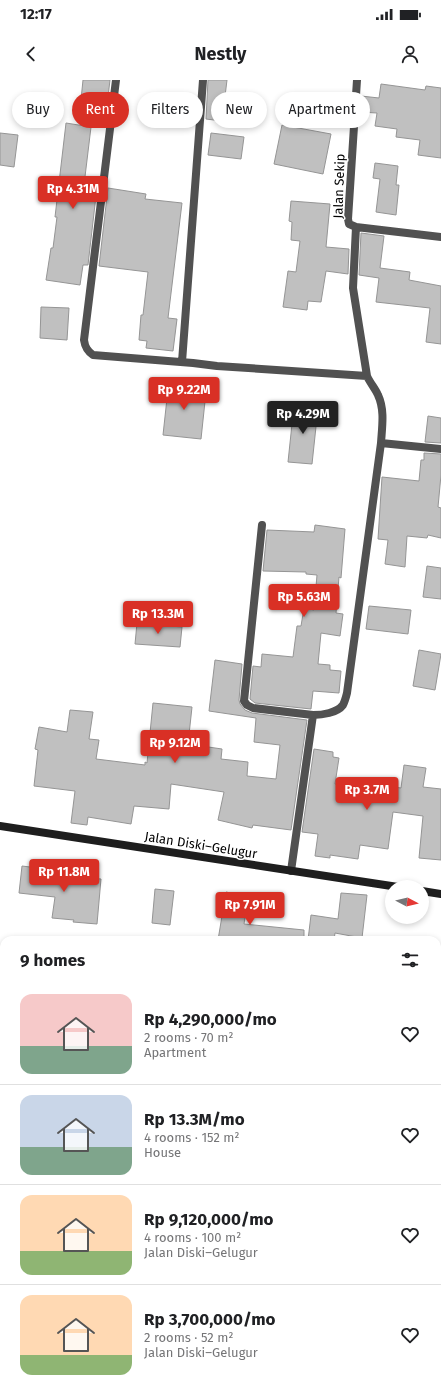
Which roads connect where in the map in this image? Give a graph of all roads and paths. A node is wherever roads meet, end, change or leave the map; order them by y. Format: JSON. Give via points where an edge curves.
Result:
{"nodes":[{"id":1,"x":116,"y":80,"type":"edge"},
{"id":2,"x":203,"y":80,"type":"edge"},
{"id":3,"x":357,"y":80,"type":"edge"},
{"id":4,"x":356,"y":227,"type":"junction"},
{"id":5,"x":441,"y":237,"type":"edge"},
{"id":6,"x":182,"y":362,"type":"junction"},
{"id":7,"x":367,"y":376,"type":"junction"},
{"id":8,"x":381,"y":443,"type":"junction"},
{"id":9,"x":441,"y":450,"type":"edge"},
{"id":10,"x":262,"y":525,"type":"dead end"},
{"id":11,"x":313,"y":715,"type":"junction"},
{"id":12,"x":0,"y":826,"type":"edge"},
{"id":13,"x":291,"y":871,"type":"junction"},
{"id":14,"x":385,"y":885,"type":"edge"},
{"id":15,"x":429,"y":892,"type":"edge"},
{"id":16,"x":441,"y":894,"type":"edge"}],
"edges":[{"from":1,"to":6,"type":"street","via":[[85,347],[93,355]]},
{"from":2,"to":6,"type":"street"},
{"from":3,"to":4,"type":"street","name":"Jalan Sekip","via":[[348,219],[349,224]]},
{"from":4,"to":5,"type":"street","name":"Jalan Sekip"},
{"from":4,"to":7,"type":"street","via":[[353,288]]},
{"from":6,"to":7,"type":"street"},
{"from":7,"to":8,"type":"street","via":[[381,402]]},
{"from":8,"to":9,"type":"street"},
{"from":8,"to":11,"type":"street","via":[[347,693],[344,704],[338,709]]},
{"from":10,"to":11,"type":"street","via":[[244,701],[253,708]]},
{"from":11,"to":13,"type":"street"},
{"from":12,"to":13,"type":"main road","name":"Jalan Diski–Gelugur"},
{"from":13,"to":14,"type":"main road","name":"Jalan Diski–Gelugur"},
{"from":15,"to":16,"type":"main road"}]}
